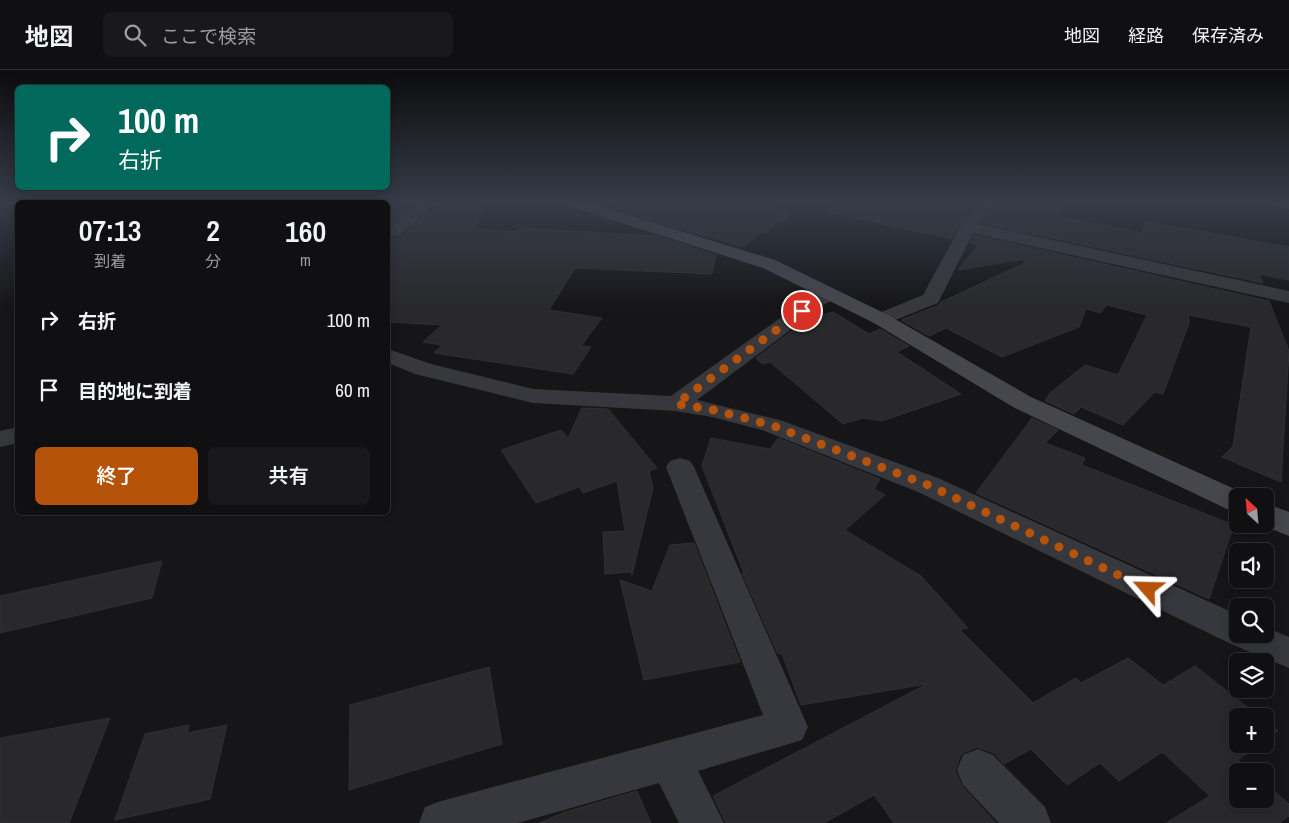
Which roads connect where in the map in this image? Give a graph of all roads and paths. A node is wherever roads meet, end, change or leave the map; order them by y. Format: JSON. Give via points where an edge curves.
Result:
{"nodes":[{"id":1,"x":683,"y":237,"type":"edge"},
{"id":2,"x":963,"y":237,"type":"edge"},
{"id":3,"x":1015,"y":237,"type":"edge"},
{"id":4,"x":829,"y":294,"type":"junction"},
{"id":5,"x":1289,"y":296,"type":"edge"},
{"id":6,"x":881,"y":319,"type":"junction"},
{"id":7,"x":390,"y":357,"type":"edge"},
{"id":8,"x":676,"y":404,"type":"junction"},
{"id":9,"x":15,"y":436,"type":"edge"},
{"id":10,"x":0,"y":439,"type":"edge"},
{"id":11,"x":680,"y":467,"type":"dead end"},
{"id":12,"x":1229,"y":498,"type":"edge"},
{"id":13,"x":1274,"y":518,"type":"edge"},
{"id":14,"x":1289,"y":525,"type":"edge"},
{"id":15,"x":1229,"y":627,"type":"edge"},
{"id":16,"x":1265,"y":643,"type":"edge"},
{"id":17,"x":1289,"y":653,"type":"edge"},
{"id":18,"x":670,"y":761,"type":"junction"},
{"id":19,"x":978,"y":770,"type":"dead end"},
{"id":20,"x":440,"y":823,"type":"edge"},
{"id":21,"x":702,"y":823,"type":"edge"},
{"id":22,"x":1029,"y":823,"type":"edge"}],
"edges":[{"from":1,"to":4,"type":"street","via":[[768,264]]},
{"from":2,"to":6,"type":"street","via":[[931,299]]},
{"from":3,"to":5,"type":"street"},
{"from":4,"to":6,"type":"street"},
{"from":4,"to":8,"type":"street"},
{"from":6,"to":12,"type":"street","via":[[1022,402]]},
{"from":7,"to":8,"type":"street","via":[[423,369],[533,396]]},
{"from":8,"to":15,"type":"street","via":[[771,425],[928,485]]},
{"from":9,"to":10,"type":"street"},
{"from":11,"to":18,"type":"street","via":[[788,727]]},
{"from":13,"to":14,"type":"street"},
{"from":16,"to":17,"type":"street"},
{"from":18,"to":20,"type":"street"},
{"from":18,"to":21,"type":"street"},
{"from":19,"to":22,"type":"street"}]}
